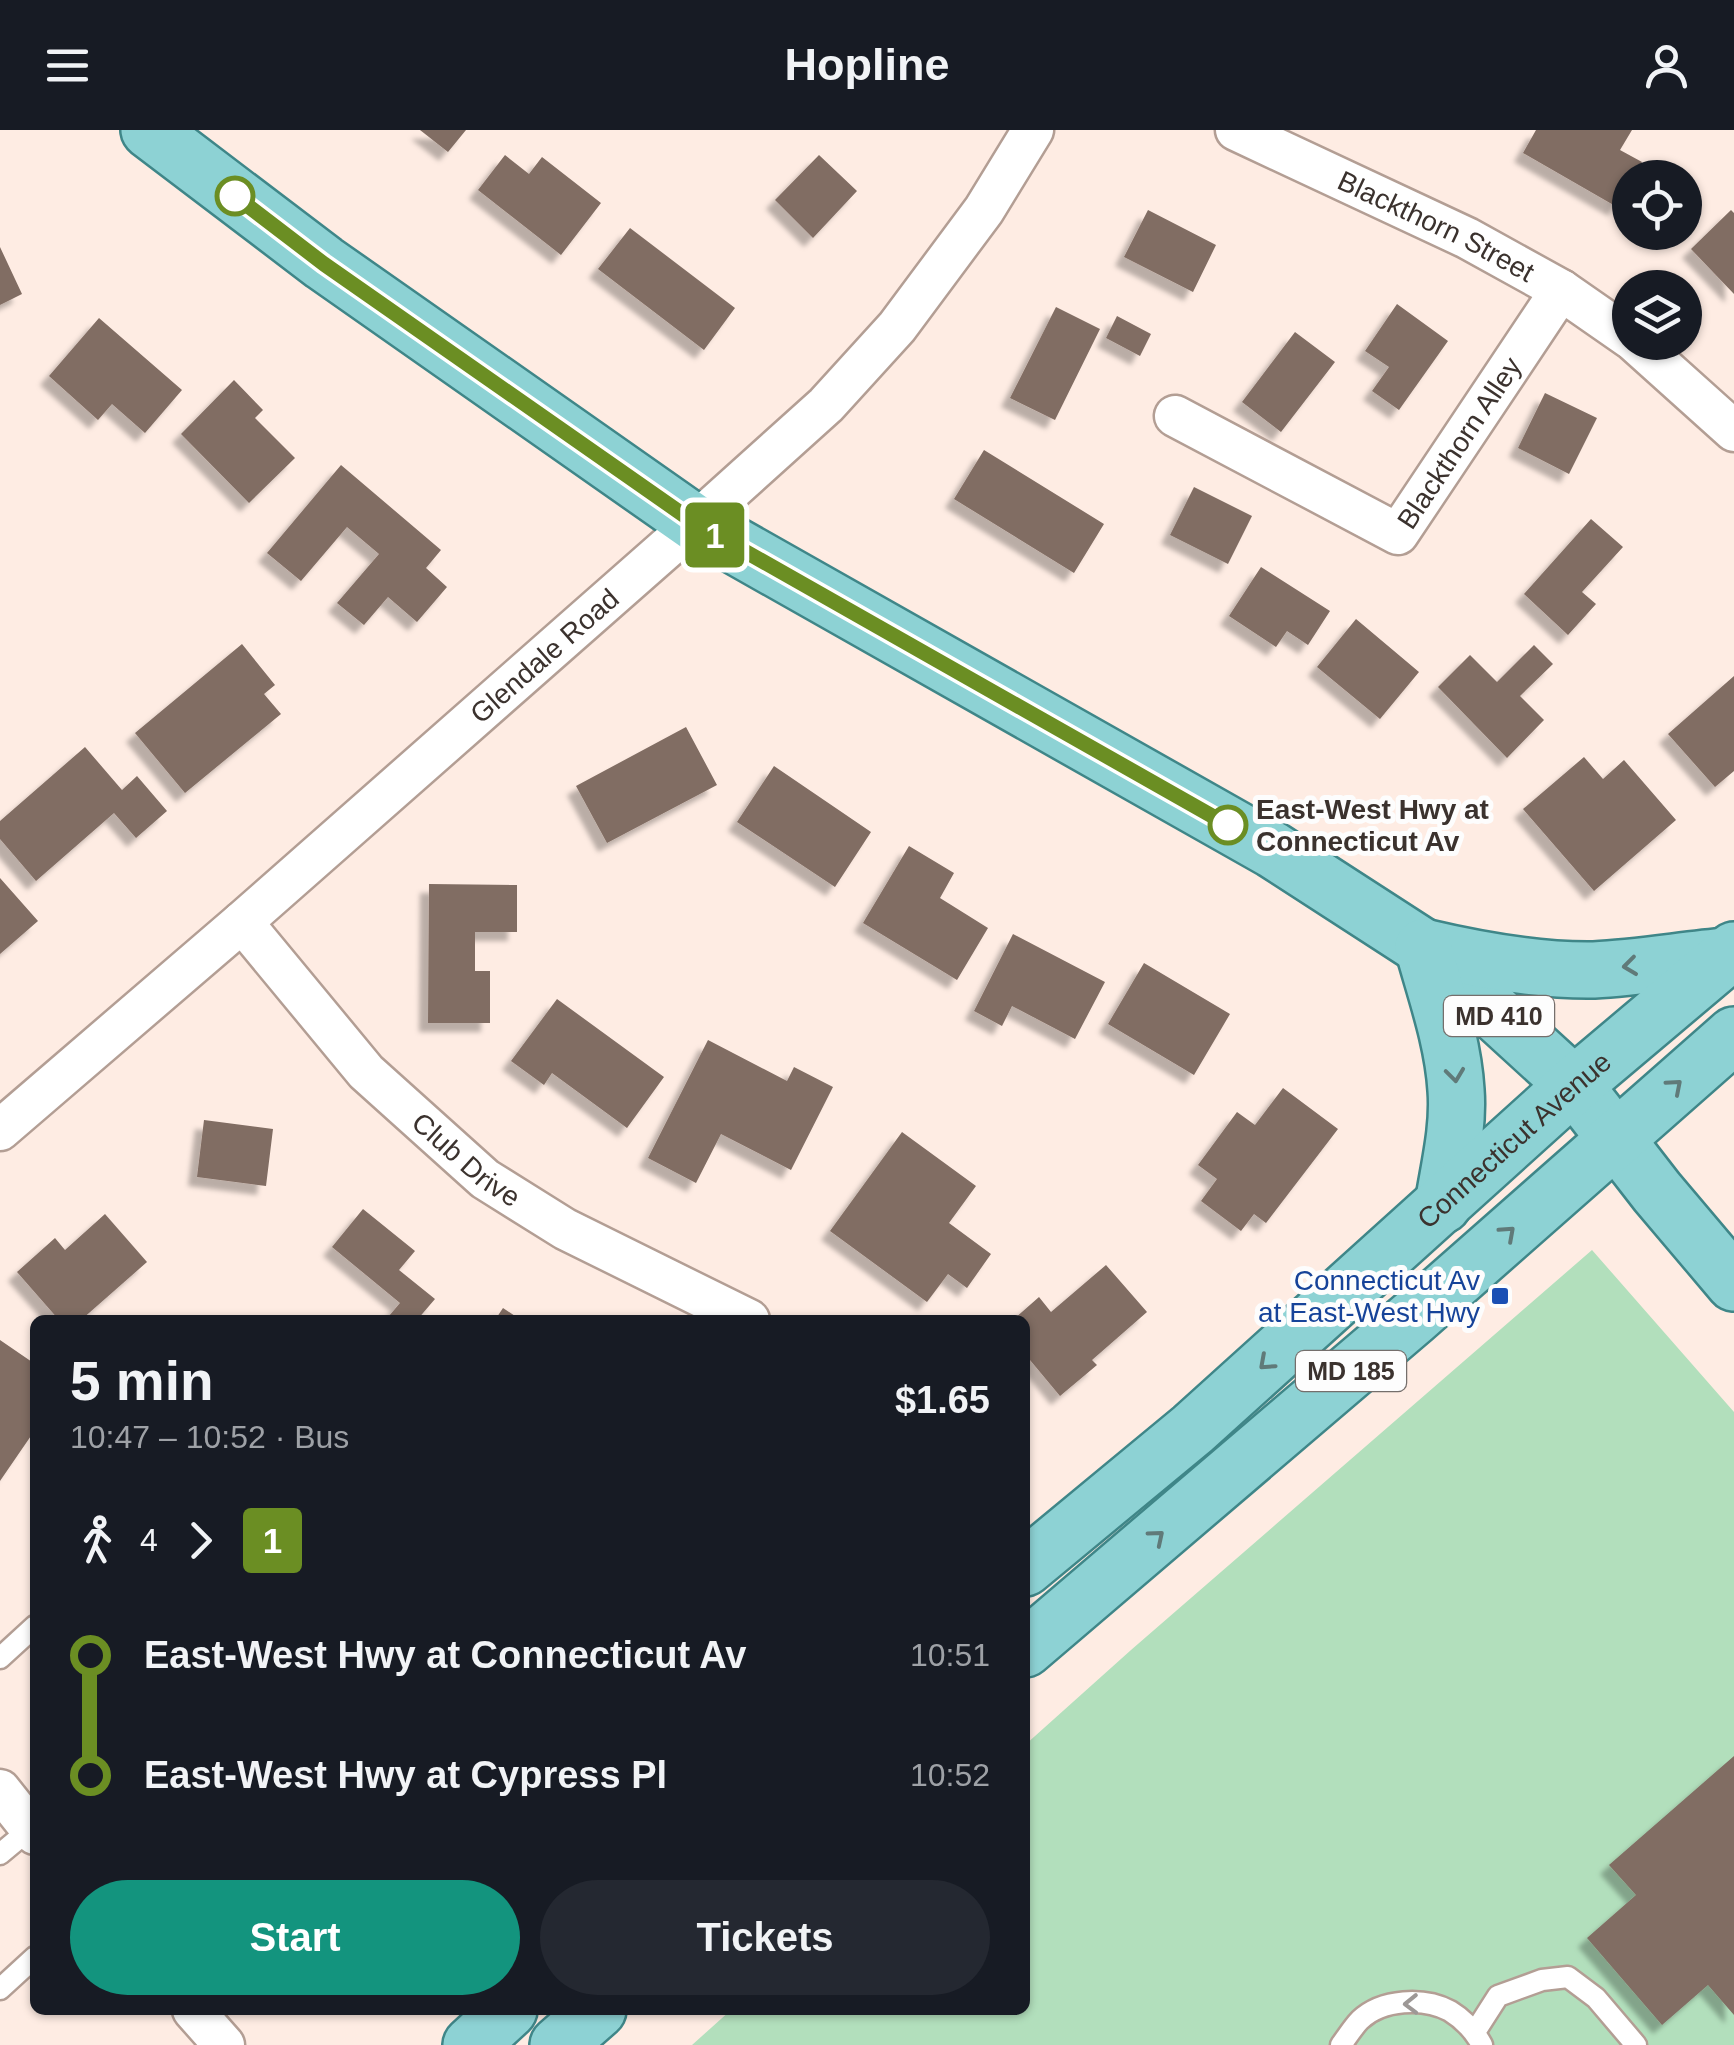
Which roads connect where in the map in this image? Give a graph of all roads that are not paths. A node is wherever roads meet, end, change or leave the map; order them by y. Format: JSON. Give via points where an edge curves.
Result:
{"nodes":[{"id":1,"x":149,"y":130,"type":"edge"},
{"id":2,"x":1033,"y":130,"type":"edge"},
{"id":3,"x":1236,"y":130,"type":"edge"},
{"id":4,"x":1561,"y":290,"type":"junction"},
{"id":5,"x":1612,"y":326,"type":"edge"},
{"id":6,"x":1654,"y":360,"type":"edge"},
{"id":7,"x":1174,"y":416,"type":"dead end"},
{"id":8,"x":1734,"y":431,"type":"edge"},
{"id":9,"x":695,"y":523,"type":"junction"},
{"id":10,"x":242,"y":922,"type":"junction"},
{"id":11,"x":1423,"y":947,"type":"junction"},
{"id":12,"x":1730,"y":953,"type":"edge"},
{"id":13,"x":1734,"y":1034,"type":"edge"},
{"id":14,"x":1574,"y":1085,"type":"junction"},
{"id":15,"x":0,"y":1130,"type":"edge"},
{"id":16,"x":1615,"y":1138,"type":"junction"},
{"id":17,"x":1443,"y":1205,"type":"junction"},
{"id":18,"x":1734,"y":1283,"type":"edge"},
{"id":19,"x":728,"y":1315,"type":"edge"},
{"id":20,"x":1031,"y":1552,"type":"edge"},
{"id":21,"x":1082,"y":1600,"type":"junction"},
{"id":22,"x":30,"y":1631,"type":"edge"},
{"id":23,"x":1030,"y":1645,"type":"edge"},
{"id":24,"x":0,"y":1658,"type":"edge"},
{"id":25,"x":0,"y":1790,"type":"edge"},
{"id":26,"x":22,"y":1839,"type":"edge"},
{"id":27,"x":30,"y":1962,"type":"edge"},
{"id":28,"x":0,"y":1989,"type":"edge"},
{"id":29,"x":197,"y":2015,"type":"edge"},
{"id":30,"x":504,"y":2015,"type":"edge"},
{"id":31,"x":592,"y":2015,"type":"edge"},
{"id":32,"x":1479,"y":2038,"type":"edge"},
{"id":33,"x":224,"y":2045,"type":"edge"},
{"id":34,"x":471,"y":2045,"type":"edge"},
{"id":35,"x":558,"y":2045,"type":"edge"},
{"id":36,"x":1340,"y":2045,"type":"edge"},
{"id":37,"x":1636,"y":2045,"type":"edge"}],
"edges":[{"from":1,"to":9,"type":"main road","number":"MD 410","via":[[324,264]]},
{"from":2,"to":9,"type":"street","name":"Glendale Road","via":[[898,327],[826,405]]},
{"from":3,"to":4,"type":"street","name":"Blackthorn Street","via":[[1467,238]]},
{"from":4,"to":5,"type":"street","name":"Blackthorn Street"},
{"from":4,"to":7,"type":"street","name":"Blackthorn Alley","via":[[1398,534]]},
{"from":6,"to":8,"type":"street","name":"Blackthorn Street"},
{"from":9,"to":10,"type":"street","name":"Glendale Road"},
{"from":9,"to":11,"type":"main road","number":"MD 410","via":[[1273,850]]},
{"from":10,"to":15,"type":"street","name":"Glendale Road"},
{"from":10,"to":19,"type":"street","name":"Club Drive","via":[[366,1072],[486,1180]]},
{"from":12,"to":11,"type":"main road","one_way":true,"via":[[1595,970],[1538,968]]},
{"from":11,"to":14,"type":"main road","number":"MD 410"},
{"from":11,"to":17,"type":"main road","one_way":true,"via":[[1451,1044],[1456,1092]]},
{"from":12,"to":14,"type":"main road","name":"Connecticut Avenue","number":"MD 185"},
{"from":16,"to":13,"type":"main road","number":"MD 185","one_way":true},
{"from":14,"to":16,"type":"main road","number":"MD 410"},
{"from":14,"to":17,"type":"main road","name":"Connecticut Avenue","number":"MD 185"},
{"from":16,"to":18,"type":"main road","number":"MD 410"},
{"from":21,"to":16,"type":"main road","number":"MD 185","one_way":true},
{"from":17,"to":20,"type":"main road","name":"Connecticut Avenue","number":"MD 185","one_way":true,"via":[[1193,1428]]},
{"from":20,"to":21,"type":"street"},
{"from":21,"to":23,"type":"main road","number":"MD 185"},
{"from":22,"to":24,"type":"lane"},
{"from":25,"to":26,"type":"street"},
{"from":27,"to":28,"type":"lane"},
{"from":29,"to":33,"type":"street"},
{"from":30,"to":34,"type":"main road"},
{"from":31,"to":35,"type":"main road"},
{"from":32,"to":36,"type":"lane","one_way":true,"via":[[1450,2011],[1423,2002],[1386,2005],[1361,2018]]},
{"from":32,"to":37,"type":"lane","via":[[1498,1996],[1568,1977]]}]}
